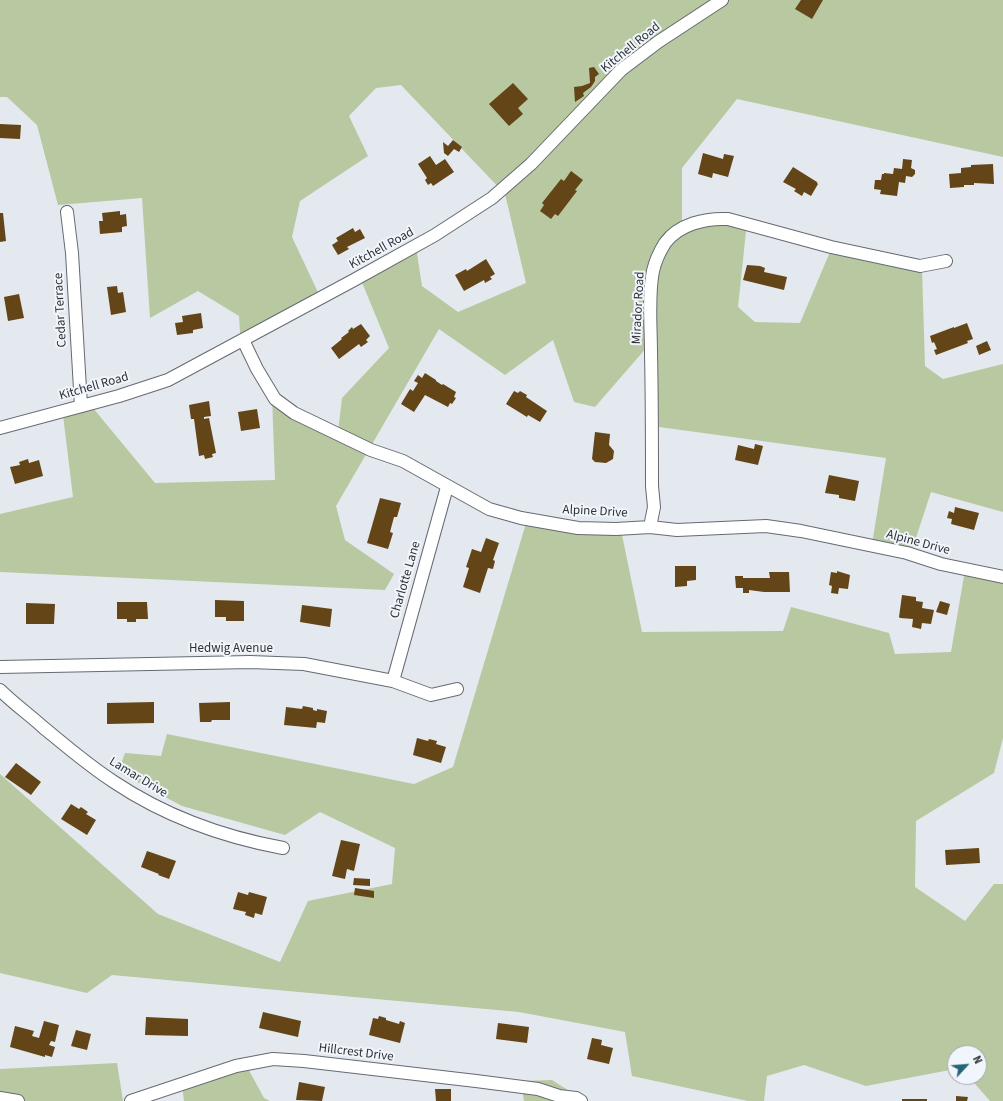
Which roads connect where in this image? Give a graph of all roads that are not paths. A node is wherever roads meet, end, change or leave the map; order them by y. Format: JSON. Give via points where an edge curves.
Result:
{"nodes":[{"id":1,"x":722,"y":0,"type":"edge"},
{"id":2,"x":67,"y":212,"type":"dead end"},
{"id":3,"x":946,"y":261,"type":"dead end"},
{"id":4,"x":243,"y":340,"type":"junction"},
{"id":5,"x":81,"y":406,"type":"junction"},
{"id":6,"x":0,"y":428,"type":"edge"},
{"id":7,"x":447,"y":487,"type":"junction"},
{"id":8,"x":650,"y":527,"type":"junction"},
{"id":9,"x":1003,"y":577,"type":"edge"},
{"id":10,"x":0,"y":667,"type":"edge"},
{"id":11,"x":393,"y":681,"type":"junction"},
{"id":12,"x":457,"y":689,"type":"dead end"},
{"id":13,"x":0,"y":690,"type":"edge"},
{"id":14,"x":283,"y":848,"type":"dead end"},
{"id":15,"x":0,"y":1098,"type":"edge"},
{"id":16,"x":18,"y":1101,"type":"edge"},
{"id":17,"x":131,"y":1101,"type":"edge"},
{"id":18,"x":581,"y":1101,"type":"edge"}],
"edges":[{"from":1,"to":4,"type":"street","name":"Kitchell Road","via":[[621,70],[530,164],[492,198],[435,235]]},
{"from":2,"to":5,"type":"street","name":"Cedar Terrace","via":[[72,253]]},
{"from":3,"to":8,"type":"street","name":"Mirador Road","via":[[920,266],[831,247],[728,220],[700,221],[673,234],[660,253],[654,270],[652,288],[654,508]]},
{"from":4,"to":5,"type":"street","name":"Kitchell Road","via":[[168,380]]},
{"from":4,"to":7,"type":"street","name":"Alpine Drive","via":[[274,399],[294,413],[371,450],[403,461]]},
{"from":5,"to":6,"type":"street","name":"Kitchell Road"},
{"from":7,"to":8,"type":"street","name":"Alpine Drive","via":[[489,509],[520,518],[578,528]]},
{"from":7,"to":11,"type":"street","name":"Charlotte Lane"},
{"from":8,"to":9,"type":"street","name":"Alpine Drive","via":[[678,530],[766,526],[908,553],[941,564]]},
{"from":10,"to":11,"type":"street","name":"Hedwig Avenue","via":[[250,662],[304,664]]},
{"from":11,"to":12,"type":"street","name":"Hedwig Avenue","via":[[431,696]]},
{"from":13,"to":14,"type":"street","name":"Lamar Drive","via":[[84,761],[142,799],[199,826]]},
{"from":15,"to":16,"type":"street"},
{"from":17,"to":18,"type":"street","name":"Hillcrest Drive","via":[[236,1066],[273,1059],[476,1081],[538,1090]]}]}
